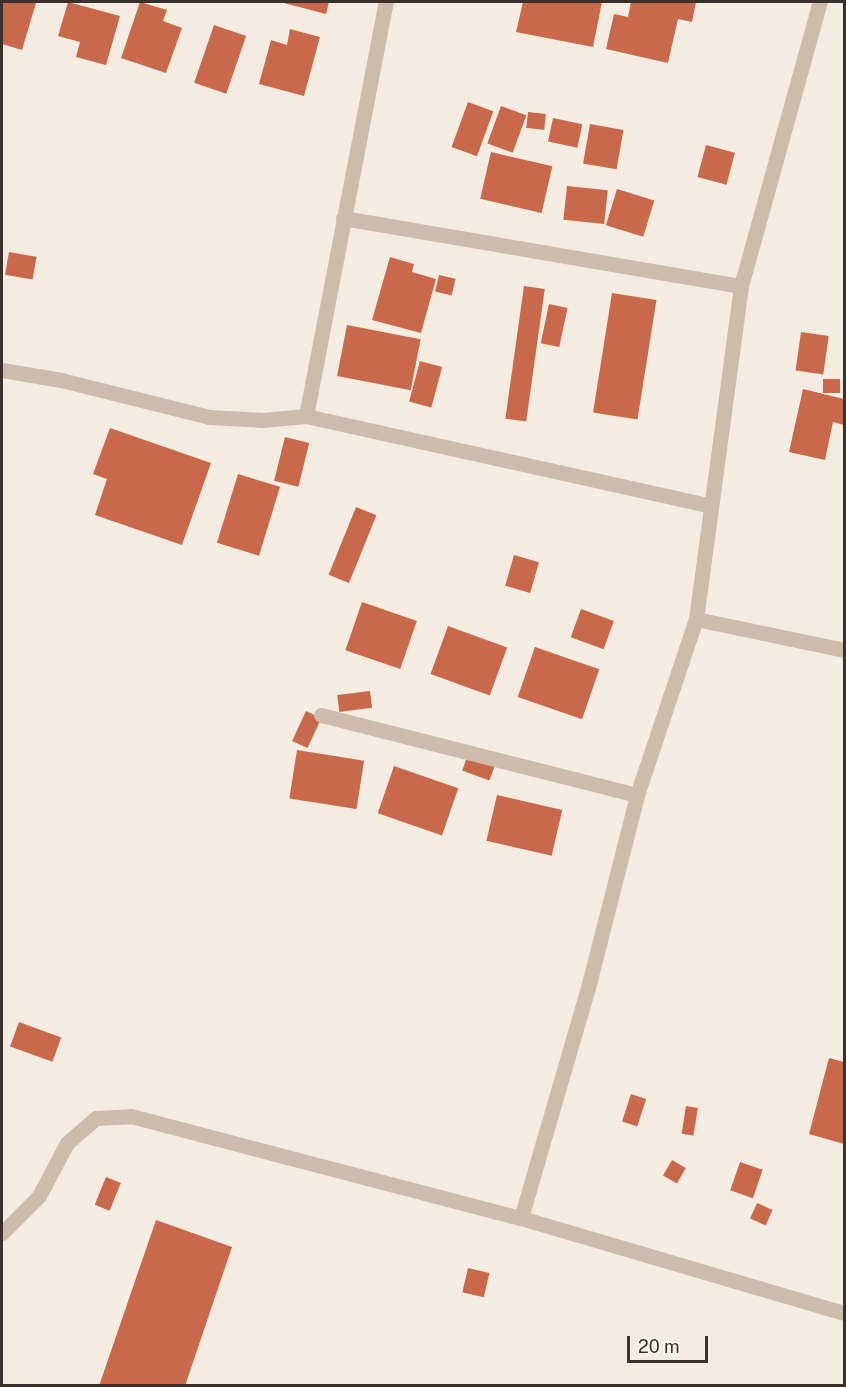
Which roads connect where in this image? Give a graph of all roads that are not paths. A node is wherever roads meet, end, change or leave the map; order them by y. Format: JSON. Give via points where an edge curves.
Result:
{"nodes":[{"id":1,"x":386,"y":2,"type":"edge"},
{"id":2,"x":820,"y":2,"type":"edge"},
{"id":3,"x":343,"y":218,"type":"junction"},
{"id":4,"x":741,"y":286,"type":"junction"},
{"id":5,"x":2,"y":370,"type":"edge"},
{"id":6,"x":306,"y":416,"type":"junction"},
{"id":7,"x":711,"y":506,"type":"junction"},
{"id":8,"x":696,"y":619,"type":"junction"},
{"id":9,"x":844,"y":649,"type":"edge"},
{"id":10,"x":321,"y":715,"type":"dead end"},
{"id":11,"x":637,"y":795,"type":"junction"},
{"id":12,"x":521,"y":1218,"type":"junction"},
{"id":13,"x":2,"y":1233,"type":"edge"},
{"id":14,"x":844,"y":1313,"type":"edge"}],
"edges":[{"from":1,"to":3,"type":"street"},
{"from":2,"to":4,"type":"street"},
{"from":3,"to":4,"type":"street"},
{"from":3,"to":6,"type":"street"},
{"from":4,"to":7,"type":"street"},
{"from":5,"to":6,"type":"street","via":[[61,380],[209,417],[264,420]]},
{"from":6,"to":7,"type":"street"},
{"from":7,"to":8,"type":"street"},
{"from":8,"to":9,"type":"street"},
{"from":8,"to":11,"type":"street"},
{"from":10,"to":11,"type":"street"},
{"from":11,"to":12,"type":"street","via":[[590,980]]},
{"from":12,"to":13,"type":"street","via":[[131,1116],[96,1118],[67,1143],[39,1196]]},
{"from":12,"to":14,"type":"street"}]}
